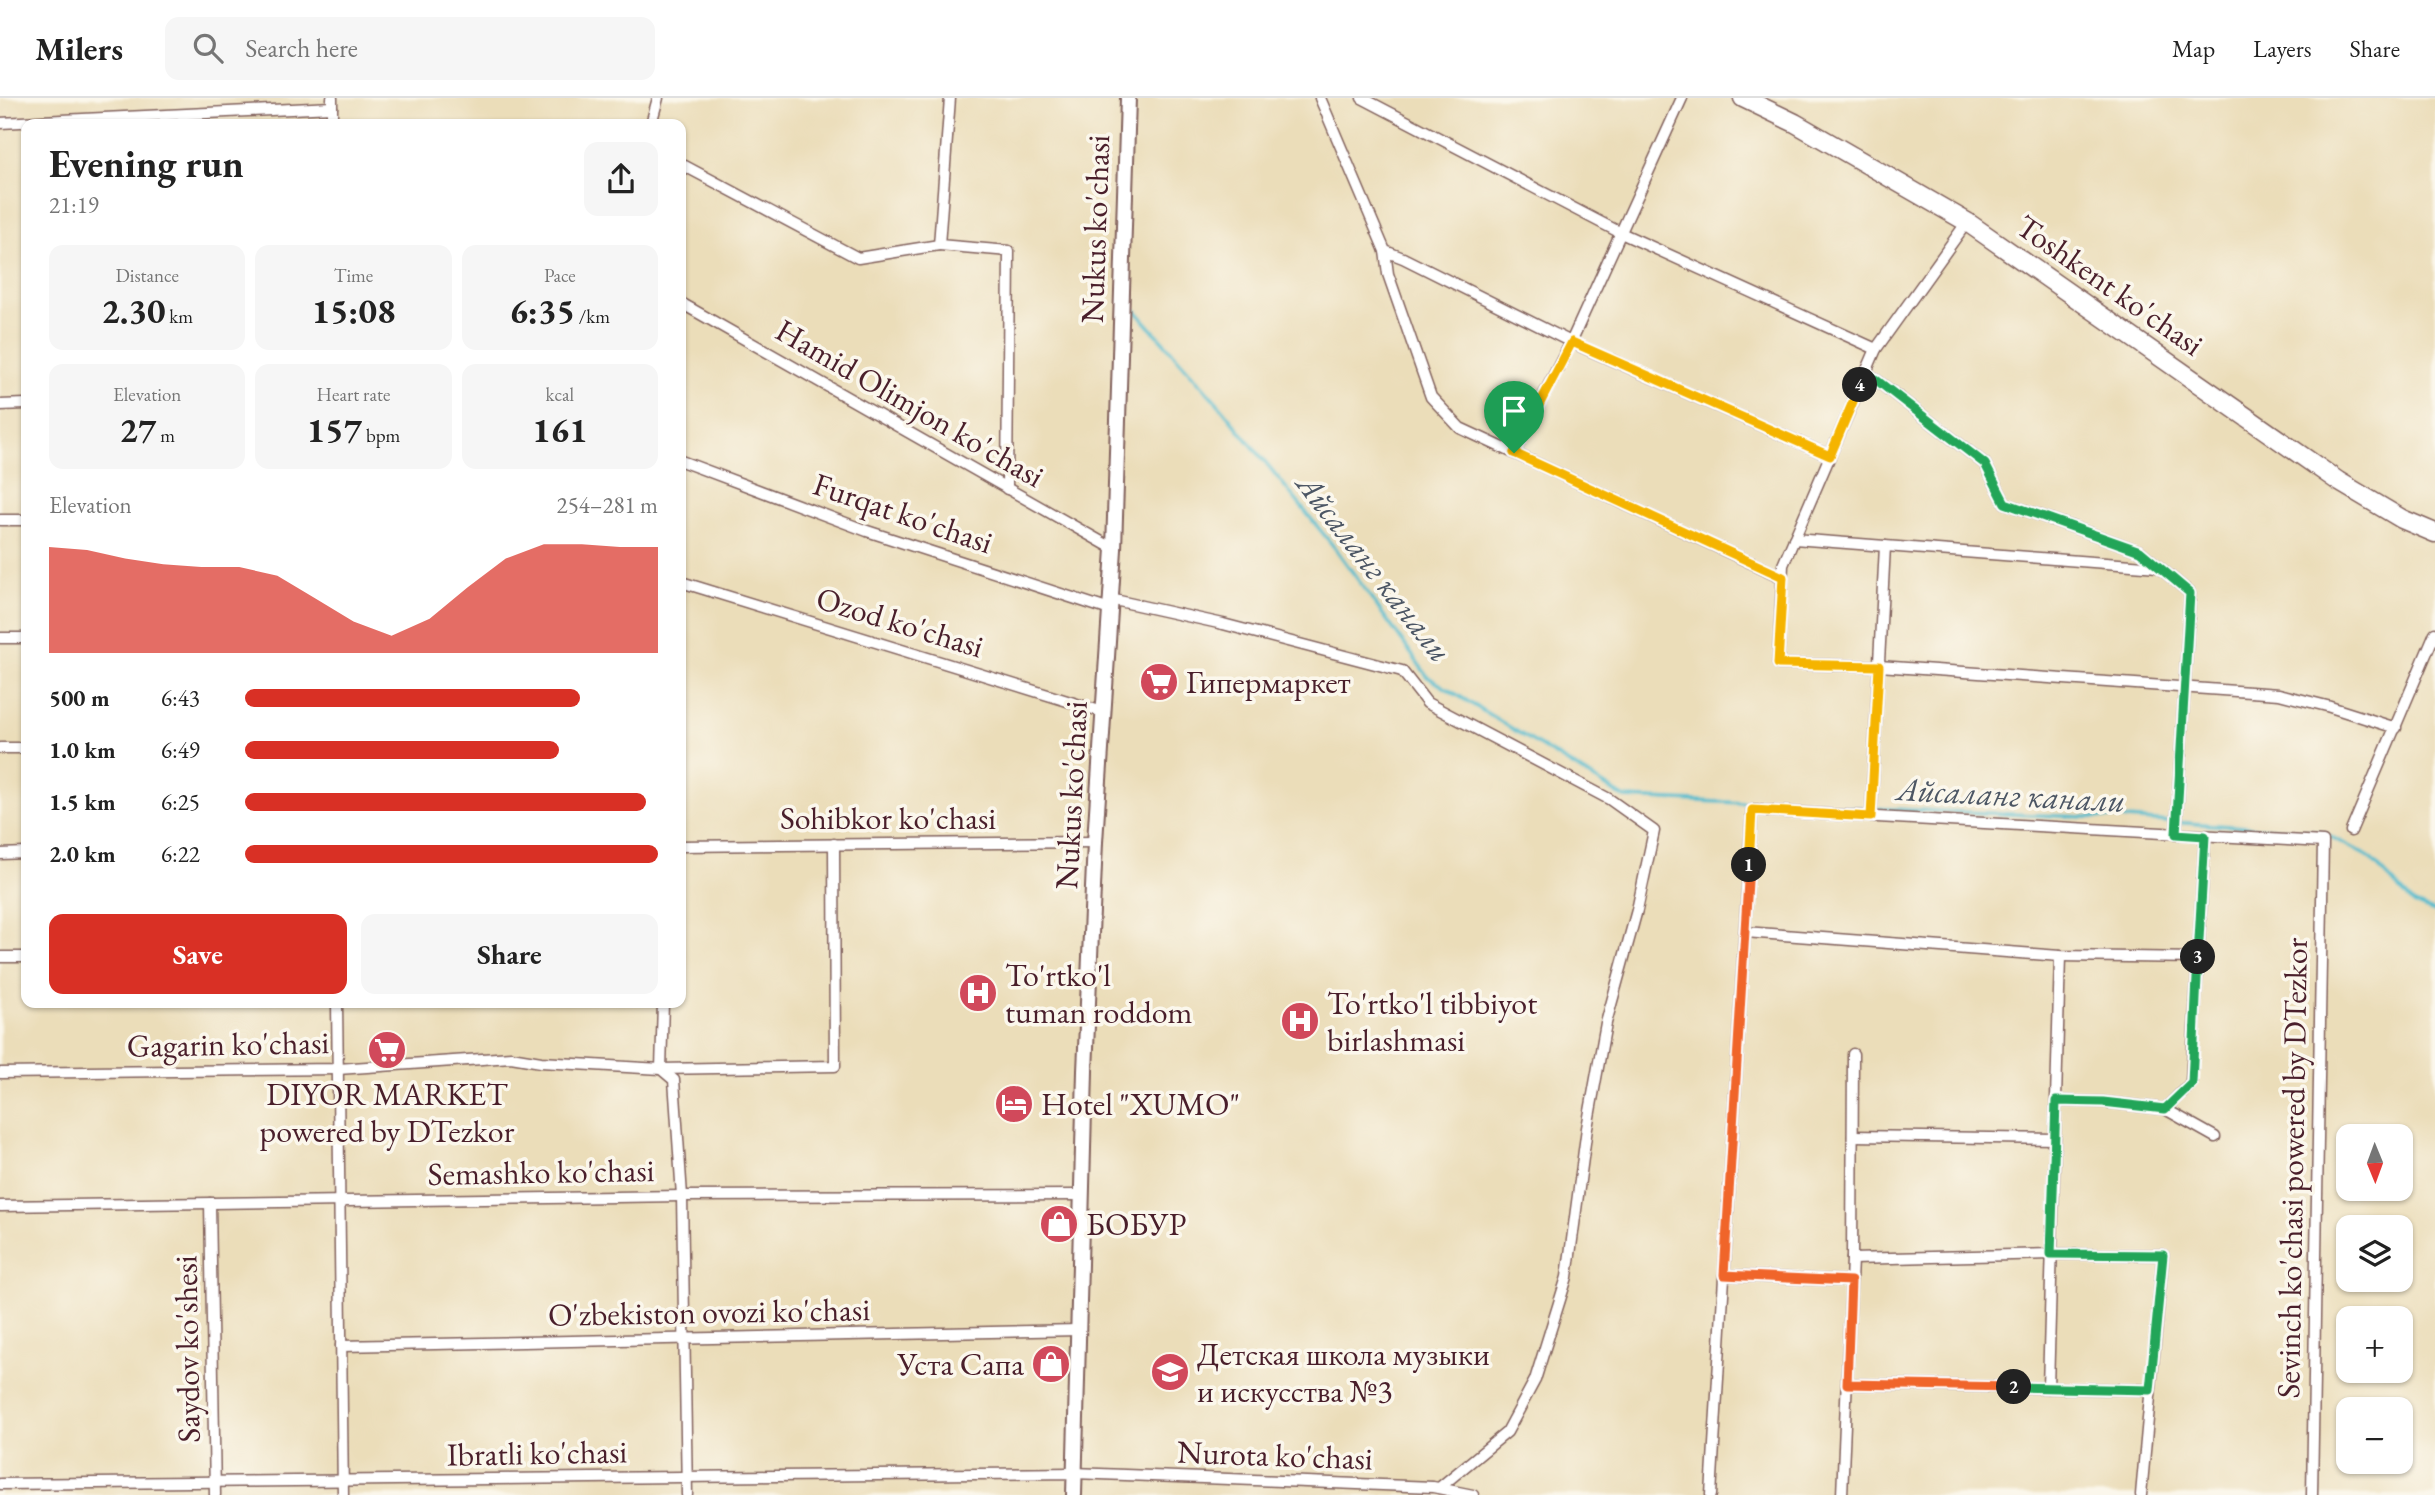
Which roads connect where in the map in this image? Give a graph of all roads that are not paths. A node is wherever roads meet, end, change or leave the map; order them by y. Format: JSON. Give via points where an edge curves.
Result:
{"nodes":[{"id":1,"x":658,"y":98,"type":"edge"},
{"id":2,"x":950,"y":98,"type":"edge"},
{"id":3,"x":1128,"y":98,"type":"edge"},
{"id":4,"x":1320,"y":98,"type":"edge"},
{"id":5,"x":1362,"y":98,"type":"edge"},
{"id":6,"x":1682,"y":98,"type":"edge"},
{"id":7,"x":1743,"y":98,"type":"edge"},
{"id":8,"x":332,"y":103,"type":"edge"},
{"id":9,"x":66,"y":119,"type":"edge"},
{"id":10,"x":652,"y":119,"type":"edge"},
{"id":11,"x":21,"y":122,"type":"edge"},
{"id":12,"x":0,"y":123,"type":"edge"},
{"id":13,"x":686,"y":167,"type":"edge"},
{"id":14,"x":1967,"y":222,"type":"junction"},
{"id":15,"x":1621,"y":233,"type":"junction"},
{"id":16,"x":939,"y":245,"type":"junction"},
{"id":17,"x":1385,"y":251,"type":"junction"},
{"id":18,"x":686,"y":306,"type":"edge"},
{"id":19,"x":1572,"y":342,"type":"junction"},
{"id":20,"x":1876,"y":349,"type":"junction"},
{"id":21,"x":1866,"y":372,"type":"junction"},
{"id":22,"x":21,"y":404,"type":"edge"},
{"id":23,"x":0,"y":405,"type":"edge"},
{"id":24,"x":1514,"y":453,"type":"junction"},
{"id":25,"x":1830,"y":456,"type":"junction"},
{"id":26,"x":686,"y":463,"type":"edge"},
{"id":27,"x":1007,"y":489,"type":"junction"},
{"id":28,"x":0,"y":520,"type":"edge"},
{"id":29,"x":21,"y":520,"type":"edge"},
{"id":30,"x":2435,"y":533,"type":"edge"},
{"id":31,"x":1794,"y":539,"type":"junction"},
{"id":32,"x":1885,"y":546,"type":"junction"},
{"id":33,"x":1114,"y":549,"type":"junction"},
{"id":34,"x":2159,"y":567,"type":"junction"},
{"id":35,"x":1783,"y":577,"type":"junction"},
{"id":36,"x":686,"y":584,"type":"edge"},
{"id":37,"x":1110,"y":605,"type":"junction"},
{"id":38,"x":2435,"y":633,"type":"edge"},
{"id":39,"x":0,"y":638,"type":"edge"},
{"id":40,"x":21,"y":638,"type":"edge"},
{"id":41,"x":1879,"y":666,"type":"junction"},
{"id":42,"x":2185,"y":687,"type":"junction"},
{"id":43,"x":1103,"y":712,"type":"junction"},
{"id":44,"x":2396,"y":728,"type":"junction"},
{"id":45,"x":0,"y":748,"type":"edge"},
{"id":46,"x":21,"y":748,"type":"edge"},
{"id":47,"x":1871,"y":817,"type":"junction"},
{"id":48,"x":2351,"y":831,"type":"dead end"},
{"id":49,"x":2176,"y":834,"type":"junction"},
{"id":50,"x":2205,"y":836,"type":"junction"},
{"id":51,"x":1095,"y":842,"type":"junction"},
{"id":52,"x":834,"y":844,"type":"junction"},
{"id":53,"x":686,"y":846,"type":"edge"},
{"id":54,"x":21,"y":853,"type":"edge"},
{"id":55,"x":0,"y":854,"type":"edge"},
{"id":56,"x":1745,"y":932,"type":"junction"},
{"id":57,"x":2060,"y":956,"type":"junction"},
{"id":58,"x":0,"y":957,"type":"edge"},
{"id":59,"x":21,"y":957,"type":"edge"},
{"id":60,"x":2198,"y":958,"type":"junction"},
{"id":61,"x":337,"y":1008,"type":"edge"},
{"id":62,"x":663,"y":1008,"type":"edge"},
{"id":63,"x":1853,"y":1054,"type":"dead end"},
{"id":64,"x":338,"y":1069,"type":"junction"},
{"id":65,"x":661,"y":1069,"type":"junction"},
{"id":66,"x":0,"y":1073,"type":"edge"},
{"id":67,"x":2056,"y":1101,"type":"junction"},
{"id":68,"x":2165,"y":1109,"type":"junction"},
{"id":69,"x":1853,"y":1136,"type":"junction"},
{"id":70,"x":2215,"y":1137,"type":"dead end"},
{"id":71,"x":2055,"y":1139,"type":"junction"},
{"id":72,"x":1082,"y":1195,"type":"junction"},
{"id":73,"x":682,"y":1196,"type":"junction"},
{"id":74,"x":339,"y":1201,"type":"junction"},
{"id":75,"x":210,"y":1203,"type":"junction"},
{"id":76,"x":0,"y":1206,"type":"edge"},
{"id":77,"x":2051,"y":1254,"type":"junction"},
{"id":78,"x":1852,"y":1259,"type":"junction"},
{"id":79,"x":1724,"y":1275,"type":"junction"},
{"id":80,"x":1851,"y":1281,"type":"junction"},
{"id":81,"x":1078,"y":1330,"type":"junction"},
{"id":82,"x":684,"y":1338,"type":"junction"},
{"id":83,"x":341,"y":1346,"type":"junction"},
{"id":84,"x":1847,"y":1384,"type":"junction"},
{"id":85,"x":2048,"y":1388,"type":"junction"},
{"id":86,"x":2150,"y":1390,"type":"junction"},
{"id":87,"x":1074,"y":1473,"type":"junction"},
{"id":88,"x":686,"y":1476,"type":"junction"},
{"id":89,"x":342,"y":1482,"type":"junction"},
{"id":90,"x":215,"y":1483,"type":"junction"},
{"id":91,"x":0,"y":1484,"type":"edge"},
{"id":92,"x":1439,"y":1488,"type":"junction"},
{"id":93,"x":215,"y":1495,"type":"edge"},
{"id":94,"x":343,"y":1495,"type":"edge"},
{"id":95,"x":687,"y":1495,"type":"edge"},
{"id":96,"x":1074,"y":1495,"type":"edge"},
{"id":97,"x":1473,"y":1495,"type":"edge"},
{"id":98,"x":1711,"y":1495,"type":"edge"},
{"id":99,"x":1842,"y":1495,"type":"edge"},
{"id":100,"x":2141,"y":1495,"type":"edge"},
{"id":101,"x":2312,"y":1495,"type":"edge"}],
"edges":[{"from":1,"to":10,"type":"street"},
{"from":2,"to":16,"type":"street"},
{"from":3,"to":33,"type":"main road","name":"Nukus ko'chasi"},
{"from":4,"to":17,"type":"street"},
{"from":5,"to":15,"type":"street"},
{"from":6,"to":15,"type":"street"},
{"from":7,"to":14,"type":"highway","name":"Toshkent ko'chasi"},
{"from":8,"to":9,"type":"street"},
{"from":11,"to":12,"type":"street"},
{"from":13,"to":16,"type":"street","via":[[858,258]]},
{"from":14,"to":20,"type":"street"},
{"from":14,"to":30,"type":"highway","name":"Toshkent ko'chasi","via":[[2338,481]]},
{"from":15,"to":19,"type":"street"},
{"from":15,"to":20,"type":"street"},
{"from":16,"to":27,"type":"street","via":[[1009,251]]},
{"from":17,"to":19,"type":"street"},
{"from":17,"to":24,"type":"street","via":[[1388,274],[1431,397],[1460,428]]},
{"from":18,"to":27,"type":"street","name":"Hamid Olimjon ko'chasi"},
{"from":19,"to":24,"type":"street"},
{"from":19,"to":25,"type":"street"},
{"from":20,"to":21,"type":"street"},
{"from":21,"to":25,"type":"street"},
{"from":21,"to":34,"type":"street","via":[[1985,464],[2005,503],[2140,551]]},
{"from":22,"to":23,"type":"street"},
{"from":24,"to":35,"type":"street"},
{"from":25,"to":31,"type":"street"},
{"from":26,"to":37,"type":"street","name":"Furqat ko'chasi","via":[[867,531]]},
{"from":27,"to":33,"type":"street","name":"Hamid Olimjon ko'chasi"},
{"from":28,"to":29,"type":"street"},
{"from":31,"to":32,"type":"street"},
{"from":31,"to":35,"type":"street"},
{"from":32,"to":34,"type":"street"},
{"from":32,"to":41,"type":"street"},
{"from":33,"to":37,"type":"main road","name":"Nukus ko'chasi"},
{"from":34,"to":42,"type":"street","via":[[2190,593]]},
{"from":35,"to":41,"type":"street","via":[[1778,664]]},
{"from":36,"to":43,"type":"street","name":"Ozod ko'chasi"},
{"from":37,"to":43,"type":"main road","name":"Nukus ko'chasi"},
{"from":37,"to":92,"type":"street","name":"Furqat ko'chasi","via":[[1223,624],[1402,671],[1427,703],[1609,799],[1654,831],[1606,1023],[1567,1277],[1535,1380],[1507,1432]]},
{"from":38,"to":44,"type":"street"},
{"from":39,"to":40,"type":"street"},
{"from":41,"to":42,"type":"street"},
{"from":41,"to":47,"type":"street"},
{"from":42,"to":44,"type":"street","via":[[2279,694]]},
{"from":42,"to":49,"type":"street"},
{"from":43,"to":51,"type":"main road","name":"Nukus ko'chasi"},
{"from":44,"to":48,"type":"street"},
{"from":45,"to":46,"type":"street"},
{"from":47,"to":49,"type":"street"},
{"from":47,"to":56,"type":"street","via":[[1752,810]]},
{"from":49,"to":50,"type":"street"},
{"from":50,"to":60,"type":"street"},
{"from":50,"to":101,"type":"street","name":"Sevinch ko'chasi powered by DTezkor","via":[[2323,842]]},
{"from":51,"to":52,"type":"street","name":"Sohibkor ko'chasi"},
{"from":51,"to":72,"type":"main road","name":"Nukus ko'chasi"},
{"from":52,"to":53,"type":"street","name":"Sohibkor ko'chasi"},
{"from":52,"to":65,"type":"street","name":"Gagarin ko'chasi","via":[[835,1066]]},
{"from":54,"to":55,"type":"street"},
{"from":56,"to":57,"type":"street"},
{"from":56,"to":79,"type":"street"},
{"from":57,"to":60,"type":"street"},
{"from":57,"to":67,"type":"street"},
{"from":58,"to":59,"type":"street"},
{"from":60,"to":68,"type":"street","via":[[2192,1083]]},
{"from":61,"to":64,"type":"street"},
{"from":62,"to":65,"type":"street"},
{"from":63,"to":69,"type":"street"},
{"from":64,"to":65,"type":"street","name":"Gagarin ko'chasi","via":[[511,1057]]},
{"from":64,"to":66,"type":"street","name":"Gagarin ko'chasi"},
{"from":64,"to":74,"type":"street"},
{"from":65,"to":73,"type":"street","via":[[674,1080]]},
{"from":67,"to":68,"type":"street"},
{"from":67,"to":71,"type":"street"},
{"from":68,"to":70,"type":"street"},
{"from":69,"to":71,"type":"street"},
{"from":69,"to":78,"type":"street"},
{"from":71,"to":77,"type":"street"},
{"from":72,"to":73,"type":"street","name":"Semashko ko'chasi"},
{"from":72,"to":81,"type":"main road","name":"Nukus ko'chasi"},
{"from":73,"to":74,"type":"street","name":"Semashko ko'chasi"},
{"from":73,"to":82,"type":"street"},
{"from":74,"to":75,"type":"street","name":"Semashko ko'chasi"},
{"from":74,"to":83,"type":"street"},
{"from":75,"to":76,"type":"street","name":"Semashko ko'chasi"},
{"from":75,"to":90,"type":"street","name":"Saydov ko'shesi"},
{"from":77,"to":78,"type":"street"},
{"from":77,"to":85,"type":"street"},
{"from":77,"to":86,"type":"street","via":[[2163,1255]]},
{"from":78,"to":80,"type":"street"},
{"from":79,"to":80,"type":"street"},
{"from":79,"to":98,"type":"street"},
{"from":80,"to":84,"type":"street"},
{"from":81,"to":82,"type":"street","name":"O'zbekiston ovozi ko'chasi"},
{"from":81,"to":87,"type":"main road","name":"Nukus ko'chasi"},
{"from":82,"to":83,"type":"street","name":"O'zbekiston ovozi ko'chasi"},
{"from":82,"to":88,"type":"street"},
{"from":83,"to":89,"type":"street"},
{"from":84,"to":85,"type":"street"},
{"from":84,"to":99,"type":"street"},
{"from":85,"to":86,"type":"street"},
{"from":86,"to":100,"type":"street"},
{"from":87,"to":88,"type":"street","name":"Ibratli ko'chasi"},
{"from":87,"to":92,"type":"street","name":"Nurota ko'chasi"},
{"from":87,"to":96,"type":"main road","name":"Nukus ko'chasi"},
{"from":88,"to":89,"type":"street","name":"Ibratli ko'chasi"},
{"from":88,"to":95,"type":"street"},
{"from":89,"to":90,"type":"street","name":"Ibratli ko'chasi"},
{"from":89,"to":94,"type":"street"},
{"from":90,"to":91,"type":"street","name":"Ibratli ko'chasi"},
{"from":90,"to":93,"type":"street","name":"Saydov ko'shesi"},
{"from":92,"to":97,"type":"street","name":"Nurota ko'chasi"}]}
